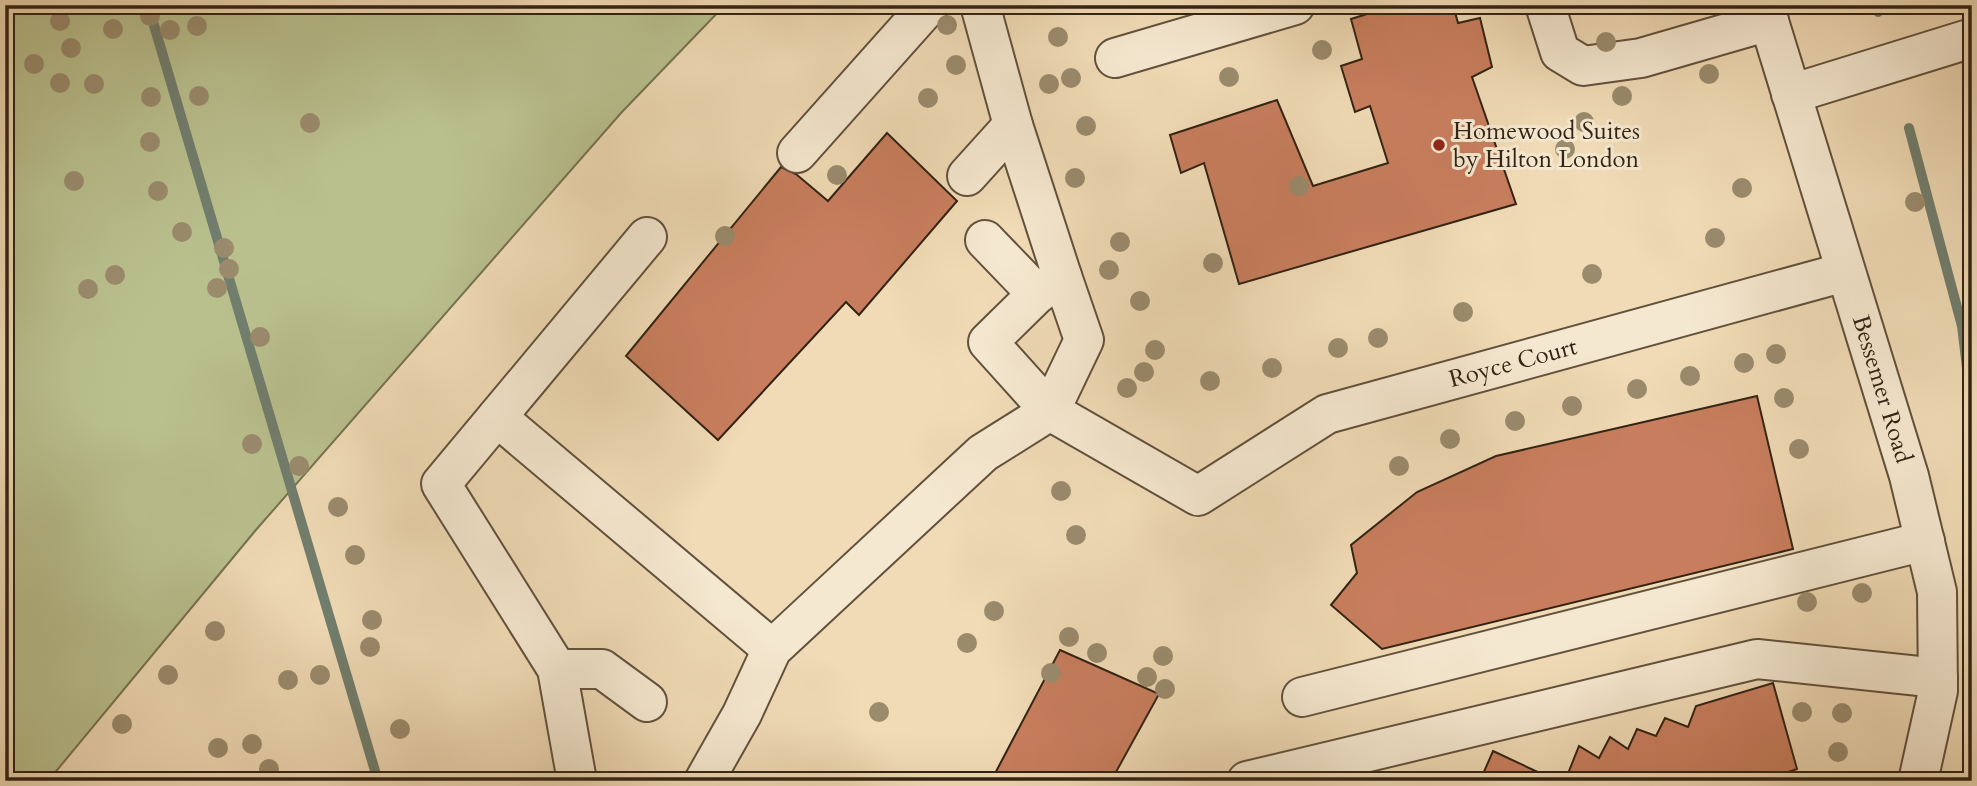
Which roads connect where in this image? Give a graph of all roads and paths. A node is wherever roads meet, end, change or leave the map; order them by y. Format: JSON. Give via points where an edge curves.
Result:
{"nodes":[{"id":1,"x":929,"y":5,"type":"edge"},
{"id":2,"x":980,"y":5,"type":"edge"},
{"id":3,"x":1295,"y":5,"type":"edge"},
{"id":4,"x":1545,"y":5,"type":"edge"},
{"id":5,"x":1766,"y":13,"type":"edge"},
{"id":6,"x":1972,"y":38,"type":"edge"},
{"id":7,"x":1115,"y":58,"type":"dead end"},
{"id":8,"x":1791,"y":94,"type":"junction"},
{"id":9,"x":1013,"y":125,"type":"junction"},
{"id":10,"x":797,"y":153,"type":"dead end"},
{"id":11,"x":967,"y":176,"type":"dead end"},
{"id":12,"x":647,"y":237,"type":"dead end"},
{"id":13,"x":985,"y":240,"type":"dead end"},
{"id":14,"x":1845,"y":272,"type":"junction"},
{"id":15,"x":1049,"y":285,"type":"junction"},
{"id":16,"x":1050,"y":411,"type":"junction"},
{"id":17,"x":497,"y":417,"type":"junction"},
{"id":18,"x":1925,"y":541,"type":"junction"},
{"id":19,"x":772,"y":649,"type":"junction"},
{"id":20,"x":557,"y":669,"type":"junction"},
{"id":21,"x":1938,"y":678,"type":"junction"},
{"id":22,"x":1302,"y":697,"type":"dead end"},
{"id":23,"x":647,"y":702,"type":"dead end"},
{"id":24,"x":577,"y":781,"type":"edge"},
{"id":25,"x":705,"y":781,"type":"edge"},
{"id":26,"x":1247,"y":781,"type":"edge"},
{"id":27,"x":1919,"y":781,"type":"edge"}],
"edges":[{"from":1,"to":10,"type":"street"},
{"from":2,"to":9,"type":"street"},
{"from":3,"to":7,"type":"street"},
{"from":4,"to":5,"type":"street","via":[[1560,52],[1583,66],[1641,58]]},
{"from":5,"to":8,"type":"street","name":"Bessemer Road"},
{"from":6,"to":8,"type":"street"},
{"from":8,"to":14,"type":"street","name":"Bessemer Road"},
{"from":9,"to":11,"type":"street"},
{"from":9,"to":15,"type":"street"},
{"from":12,"to":17,"type":"street"},
{"from":13,"to":15,"type":"street"},
{"from":14,"to":16,"type":"street","name":"Royce Court","via":[[1327,414],[1198,496]]},
{"from":14,"to":18,"type":"street","name":"Bessemer Road"},
{"from":15,"to":16,"type":"street","via":[[1084,340]]},
{"from":15,"to":16,"type":"street","via":[[988,342]]},
{"from":16,"to":19,"type":"street","via":[[983,453]]},
{"from":17,"to":19,"type":"street"},
{"from":17,"to":20,"type":"street","via":[[441,484]]},
{"from":18,"to":21,"type":"street","name":"Bessemer Road","via":[[1937,592]]},
{"from":18,"to":22,"type":"street"},
{"from":19,"to":25,"type":"street"},
{"from":20,"to":23,"type":"street","via":[[602,669]]},
{"from":20,"to":24,"type":"street"},
{"from":21,"to":26,"type":"street","via":[[1757,659]]},
{"from":21,"to":27,"type":"street","name":"Bessemer Road"}]}
